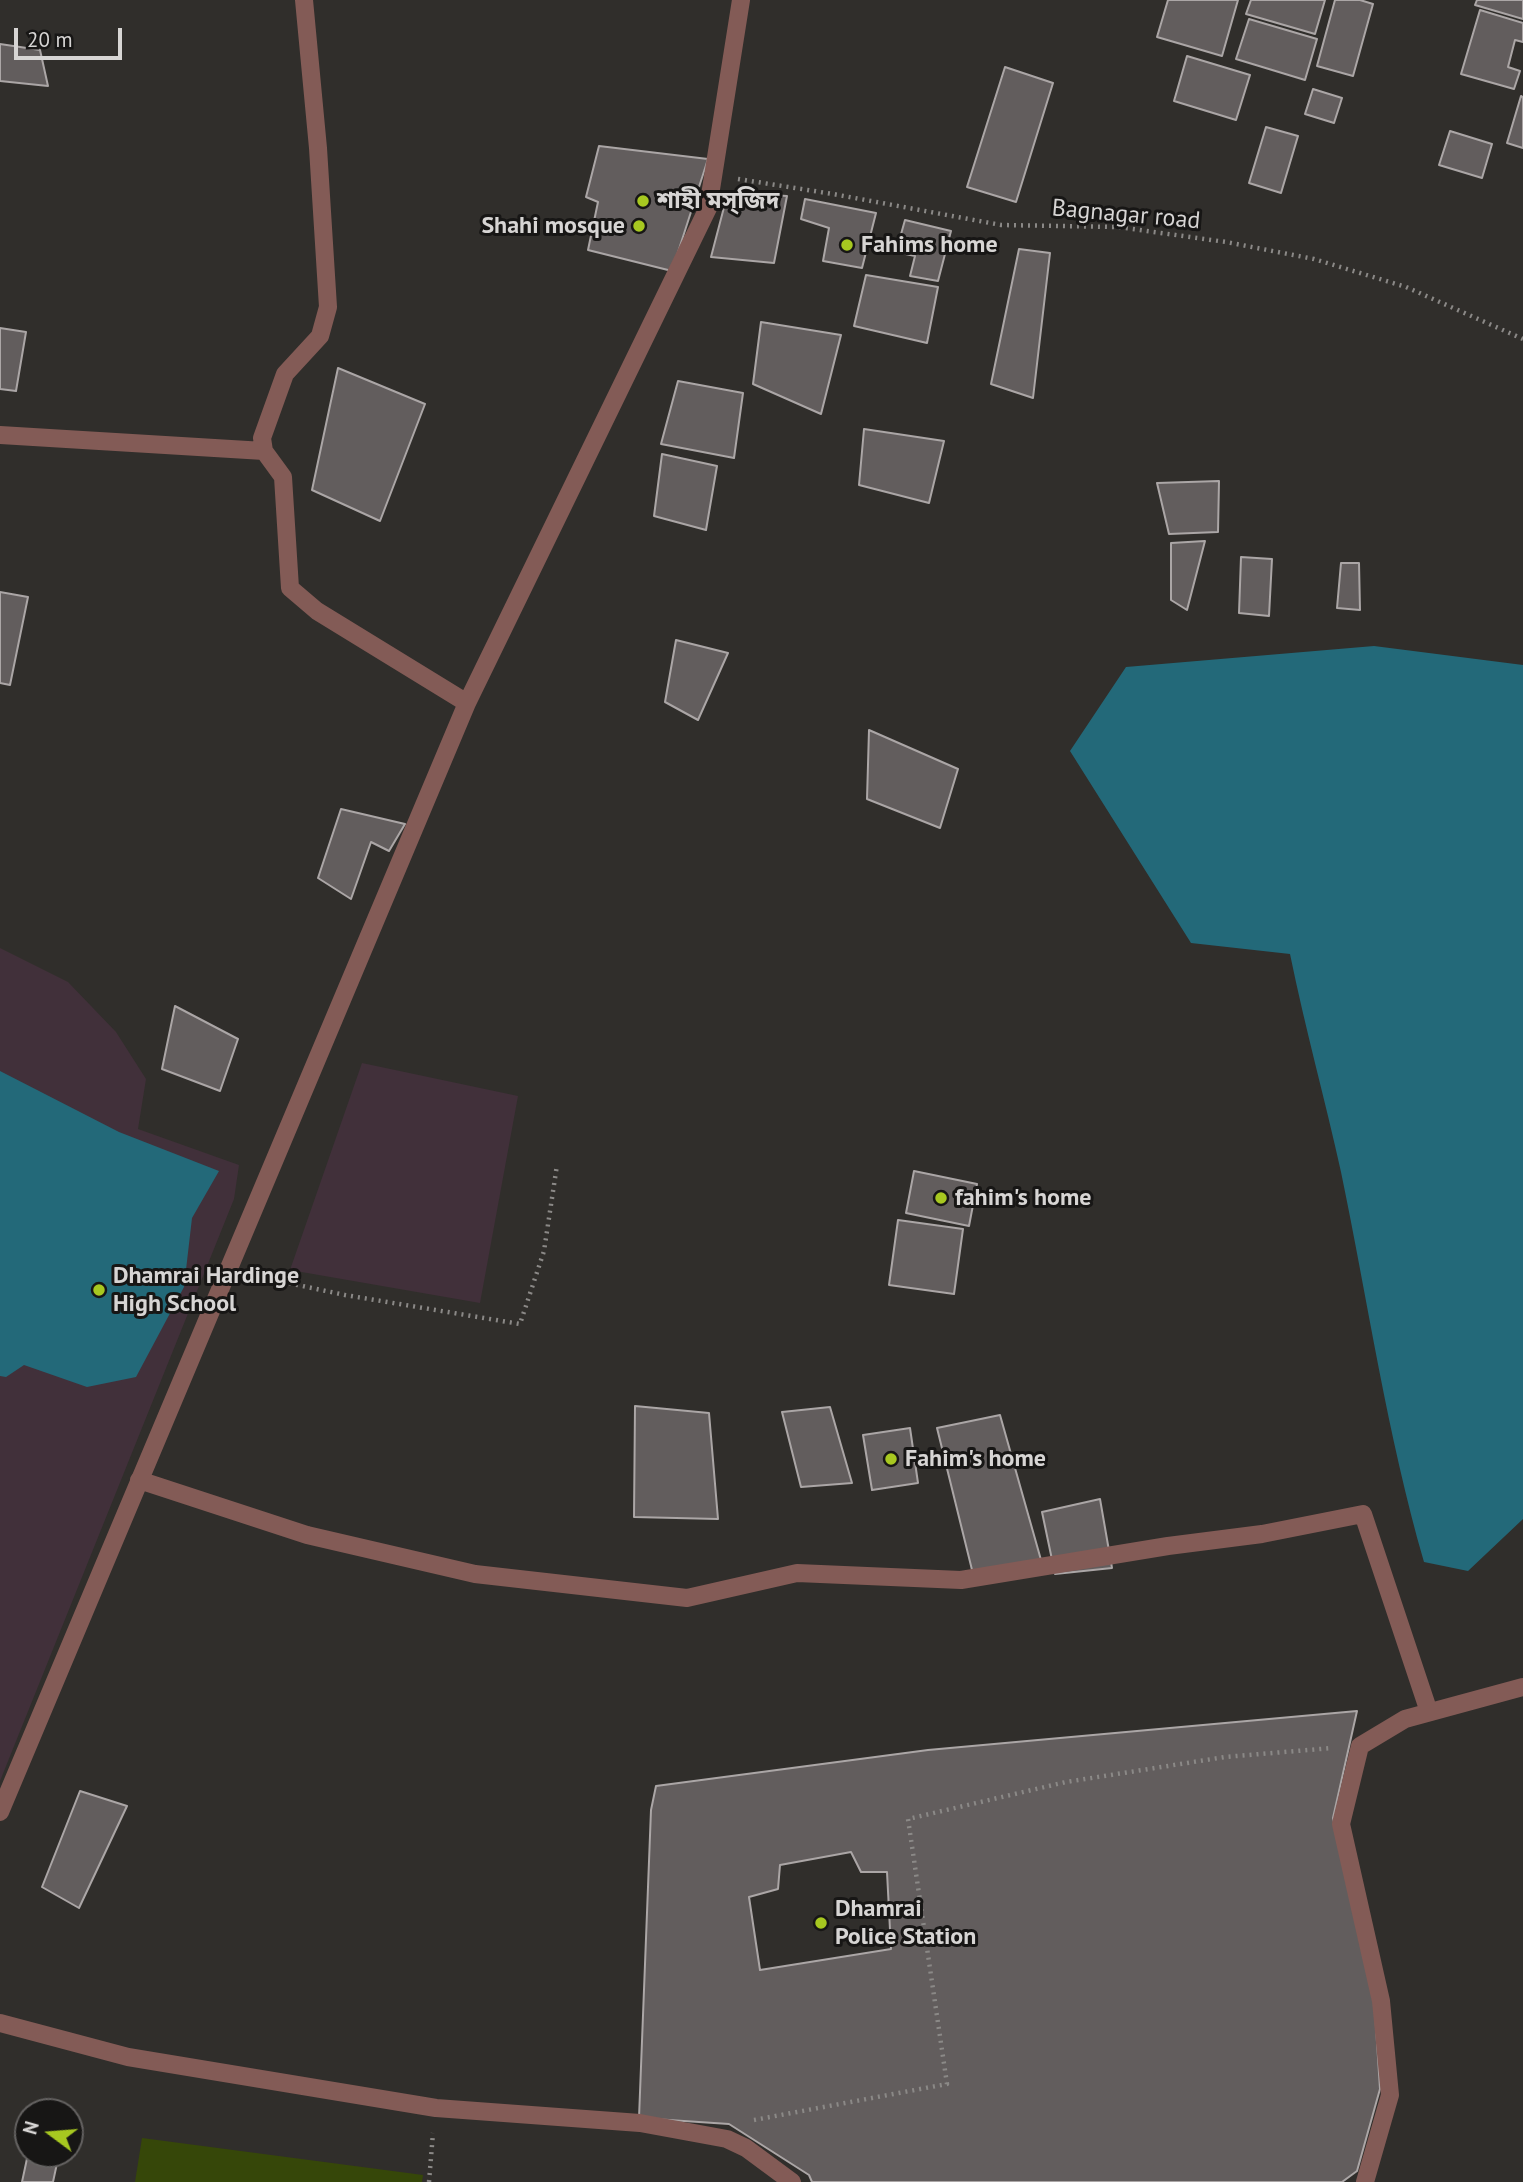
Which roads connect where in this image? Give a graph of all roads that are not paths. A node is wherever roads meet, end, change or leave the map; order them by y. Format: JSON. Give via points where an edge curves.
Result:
{"nodes":[{"id":1,"x":304,"y":0,"type":"edge"},
{"id":2,"x":741,"y":0,"type":"edge"},
{"id":3,"x":0,"y":435,"type":"edge"},
{"id":4,"x":264,"y":451,"type":"junction"},
{"id":5,"x":467,"y":703,"type":"junction"},
{"id":6,"x":139,"y":1480,"type":"junction"},
{"id":7,"x":1523,"y":1687,"type":"edge"},
{"id":8,"x":1429,"y":1712,"type":"junction"},
{"id":9,"x":0,"y":1812,"type":"edge"},
{"id":10,"x":0,"y":2023,"type":"edge"},
{"id":11,"x":792,"y":2182,"type":"edge"},
{"id":12,"x":1364,"y":2182,"type":"edge"}],
"edges":[{"from":1,"to":4,"type":"street","via":[[328,307],[320,336],[285,374],[262,438]]},
{"from":2,"to":5,"type":"street","via":[[708,208]]},
{"from":3,"to":4,"type":"street"},
{"from":4,"to":5,"type":"street","via":[[283,477],[290,588],[317,611]]},
{"from":5,"to":6,"type":"street"},
{"from":6,"to":8,"type":"street","via":[[307,1535],[475,1574],[687,1598],[797,1573],[961,1580],[1363,1514]]},
{"from":6,"to":9,"type":"street"},
{"from":7,"to":8,"type":"street"},
{"from":8,"to":12,"type":"street","via":[[1405,1719],[1360,1746],[1341,1824],[1381,2001],[1390,2095]]},
{"from":10,"to":11,"type":"street","via":[[128,2057],[436,2108],[640,2123],[727,2139]]}]}
